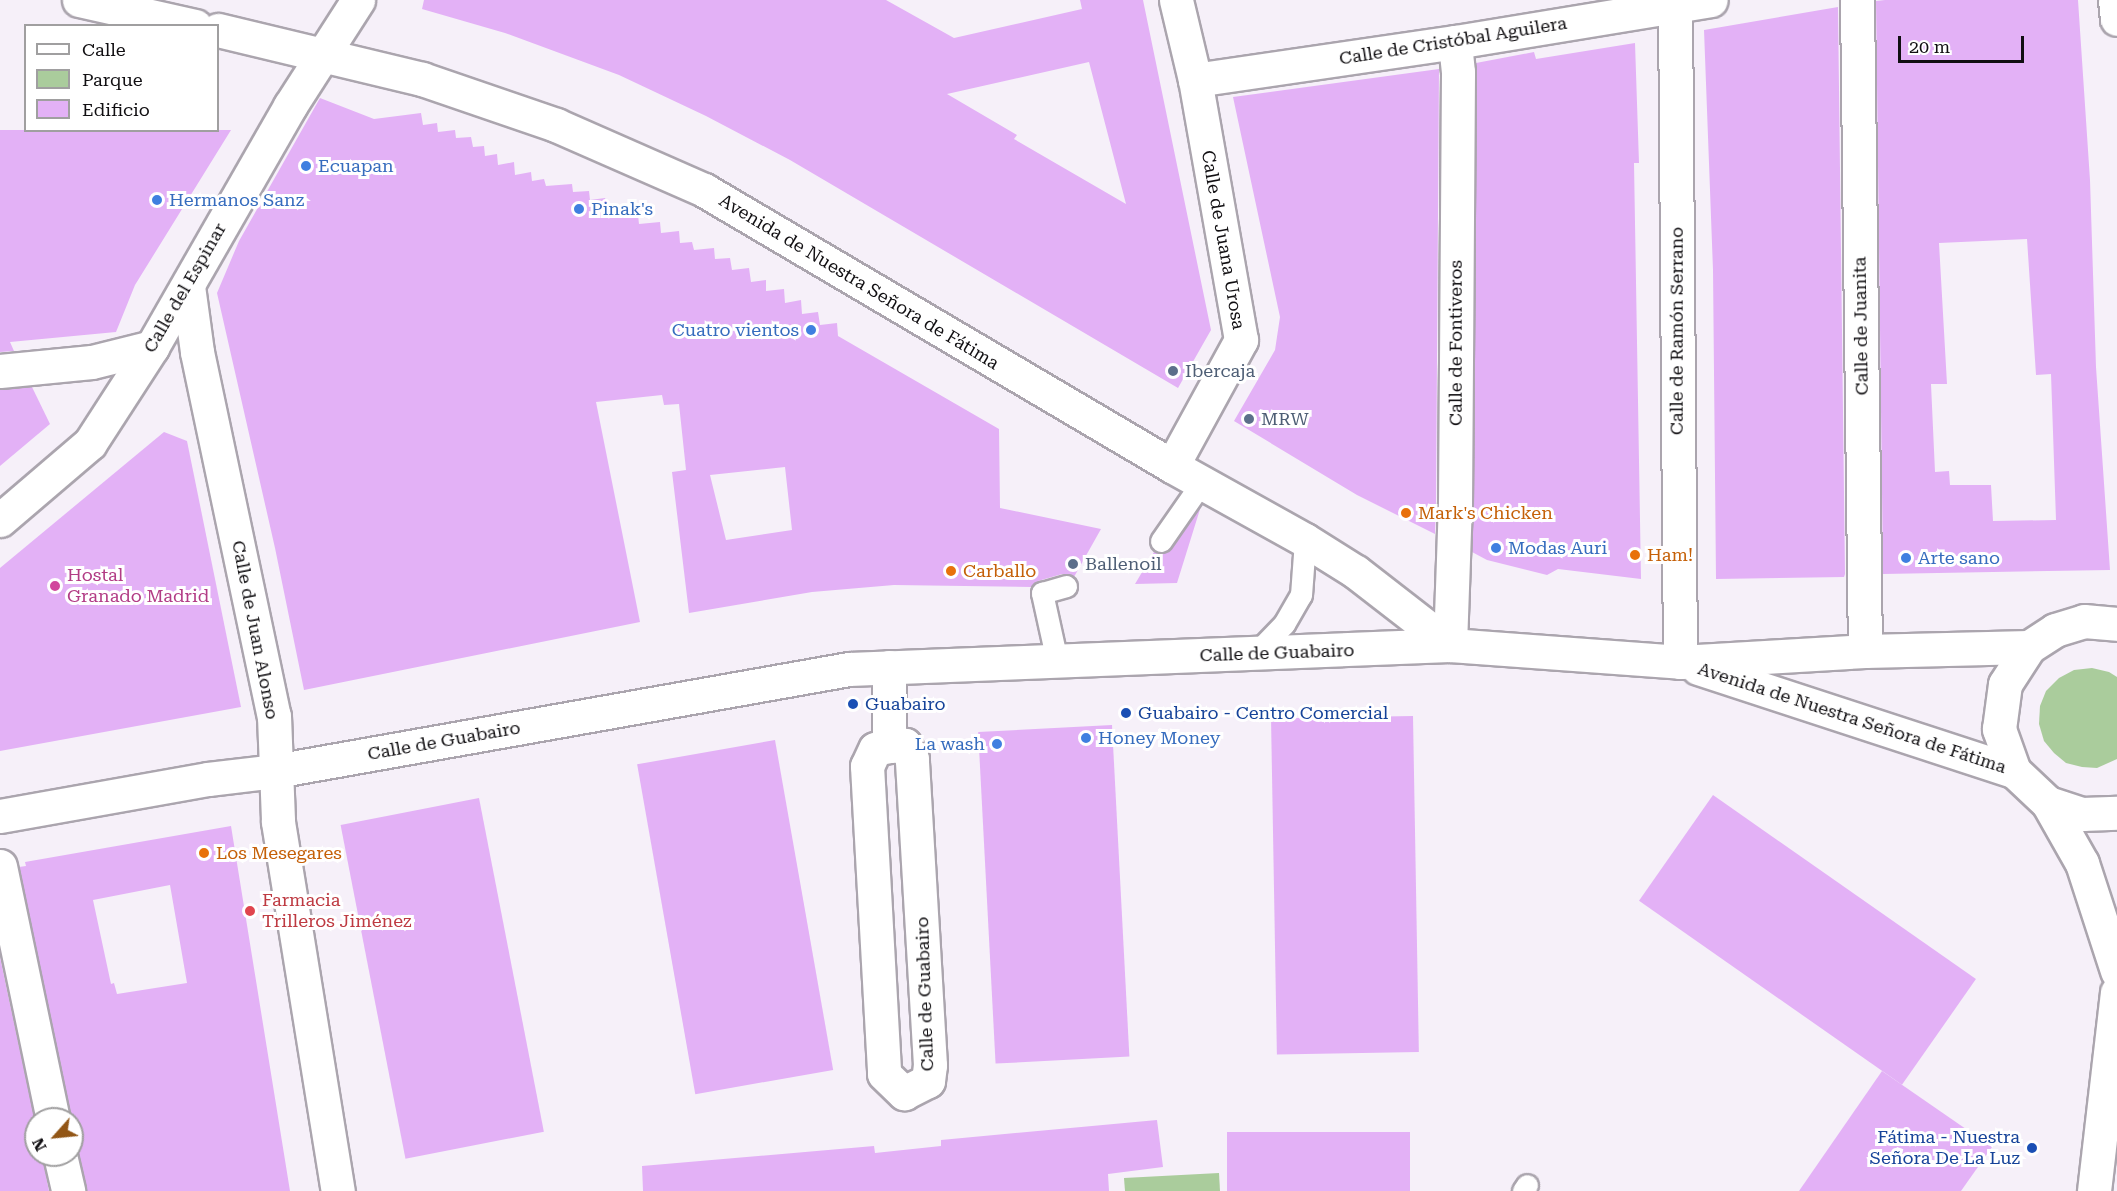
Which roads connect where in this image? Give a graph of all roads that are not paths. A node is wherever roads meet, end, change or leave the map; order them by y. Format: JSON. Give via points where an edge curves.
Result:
{"nodes":[{"id":1,"x":79,"y":0,"type":"edge"},
{"id":2,"x":358,"y":0,"type":"edge"},
{"id":3,"x":1176,"y":0,"type":"edge"},
{"id":4,"x":1711,"y":0,"type":"edge"},
{"id":5,"x":1857,"y":0,"type":"edge"},
{"id":6,"x":2115,"y":0,"type":"edge"},
{"id":7,"x":1675,"y":3,"type":"edge"},
{"id":8,"x":2117,"y":19,"type":"edge"},
{"id":9,"x":186,"y":24,"type":"edge"},
{"id":10,"x":219,"y":30,"type":"edge"},
{"id":11,"x":1455,"y":42,"type":"junction"},
{"id":12,"x":324,"y":54,"type":"junction"},
{"id":13,"x":1194,"y":80,"type":"junction"},
{"id":14,"x":188,"y":285,"type":"junction"},
{"id":15,"x":152,"y":347,"type":"junction"},
{"id":16,"x":0,"y":371,"type":"edge"},
{"id":17,"x":1172,"y":466,"type":"junction"},
{"id":18,"x":1202,"y":482,"type":"junction"},
{"id":19,"x":0,"y":520,"type":"edge"},
{"id":20,"x":1305,"y":540,"type":"junction"},
{"id":21,"x":1161,"y":541,"type":"dead end"},
{"id":22,"x":1066,"y":586,"type":"dead end"},
{"id":23,"x":2117,"y":624,"type":"edge"},
{"id":24,"x":1450,"y":645,"type":"junction"},
{"id":25,"x":2029,"y":647,"type":"junction"},
{"id":26,"x":1864,"y":651,"type":"junction"},
{"id":27,"x":1255,"y":654,"type":"junction"},
{"id":28,"x":1057,"y":661,"type":"junction"},
{"id":29,"x":1680,"y":662,"type":"junction"},
{"id":30,"x":889,"y":668,"type":"junction"},
{"id":31,"x":889,"y":746,"type":"junction"},
{"id":32,"x":275,"y":771,"type":"junction"},
{"id":33,"x":2014,"y":771,"type":"junction"},
{"id":34,"x":2048,"y":803,"type":"junction"},
{"id":35,"x":2117,"y":813,"type":"edge"},
{"id":36,"x":0,"y":816,"type":"edge"},
{"id":37,"x":0,"y":866,"type":"edge"},
{"id":38,"x":2117,"y":971,"type":"edge"},
{"id":39,"x":2117,"y":992,"type":"edge"},
{"id":40,"x":50,"y":1107,"type":"edge"},
{"id":41,"x":63,"y":1167,"type":"edge"},
{"id":42,"x":68,"y":1191,"type":"edge"},
{"id":43,"x":338,"y":1191,"type":"edge"},
{"id":44,"x":2094,"y":1191,"type":"edge"}],
"edges":[{"from":1,"to":9,"type":"street"},
{"from":2,"to":12,"type":"street","name":"Calle del Espinar"},
{"from":3,"to":13,"type":"street","name":"Calle de Juana Urosa"},
{"from":4,"to":7,"type":"street","name":"Calle de Cristóbal Aguilera"},
{"from":5,"to":26,"type":"street","name":"Calle de Juanita"},
{"from":6,"to":8,"type":"street"},
{"from":7,"to":11,"type":"street","name":"Calle de Cristóbal Aguilera"},
{"from":7,"to":29,"type":"street","name":"Calle de Ramón Serrano"},
{"from":10,"to":12,"type":"street","name":"Avenida de Nuestra Señora de Fátima"},
{"from":11,"to":13,"type":"street","name":"Calle de Cristóbal Aguilera"},
{"from":11,"to":24,"type":"street","name":"Calle de Fontiveros","via":[[1455,492]]},
{"from":12,"to":14,"type":"street","name":"Calle del Espinar"},
{"from":12,"to":17,"type":"street","name":"Avenida de Nuestra Señora de Fátima","via":[[422,79],[556,125],[704,190]]},
{"from":13,"to":17,"type":"street","name":"Calle de Juana Urosa","via":[[1241,340]]},
{"from":14,"to":15,"type":"street","name":"Calle del Espinar"},
{"from":14,"to":32,"type":"street","name":"Calle de Juan Alonso","via":[[197,352],[274,716]]},
{"from":15,"to":16,"type":"street","via":[[92,362]]},
{"from":15,"to":19,"type":"street","name":"Calle del Espinar","via":[[90,443]]},
{"from":17,"to":18,"type":"street","name":"Avenida de Nuestra Señora de Fátima"},
{"from":18,"to":20,"type":"street","name":"Avenida de Nuestra Señora de Fátima"},
{"from":18,"to":21,"type":"lane"},
{"from":20,"to":24,"type":"street","name":"Avenida de Nuestra Señora de Fátima","via":[[1356,572]]},
{"from":20,"to":27,"type":"lane","via":[[1301,595],[1284,624]]},
{"from":22,"to":28,"type":"lane","via":[[1042,593]]},
{"from":23,"to":25,"type":"street","name":"Avenida de Nuestra Señora de Fátima","via":[[2084,621],[2055,630]]},
{"from":24,"to":27,"type":"street","name":"Calle de Guabairo"},
{"from":24,"to":29,"type":"street","name":"Calle de Guabairo"},
{"from":25,"to":26,"type":"street","name":"Avenida de Nuestra Señora de Fátima"},
{"from":25,"to":33,"type":"street","name":"Avenida de Nuestra Señora de Fátima","via":[[2004,684],[1999,729]]},
{"from":26,"to":29,"type":"street","name":"Avenida de Nuestra Señora de Fátima"},
{"from":27,"to":28,"type":"street","name":"Calle de Guabairo"},
{"from":28,"to":30,"type":"street","name":"Calle de Guabairo"},
{"from":29,"to":33,"type":"street","name":"Avenida de Nuestra Señora de Fátima"},
{"from":30,"to":31,"type":"street"},
{"from":30,"to":32,"type":"street","name":"Calle de Guabairo","via":[[849,669]]},
{"from":31,"to":31,"type":"street","name":"Calle de Guabairo","via":[[874,750],[867,766],[884,1074],[904,1093],[928,1081],[930,1065],[912,759],[906,745]]},
{"from":32,"to":36,"type":"street","name":"Calle de Guabairo"},
{"from":32,"to":43,"type":"street","name":"Calle de Juan Alonso","via":[[278,822]]},
{"from":33,"to":34,"type":"street","name":"Avenida de Nuestra Señora de Fátima"},
{"from":34,"to":35,"type":"street","name":"Avenida de Nuestra Señora de Fátima","via":[[2082,814]]},
{"from":34,"to":38,"type":"street","via":[[2082,863]]},
{"from":37,"to":40,"type":"street"},
{"from":39,"to":44,"type":"street"},
{"from":41,"to":42,"type":"street"}]}
